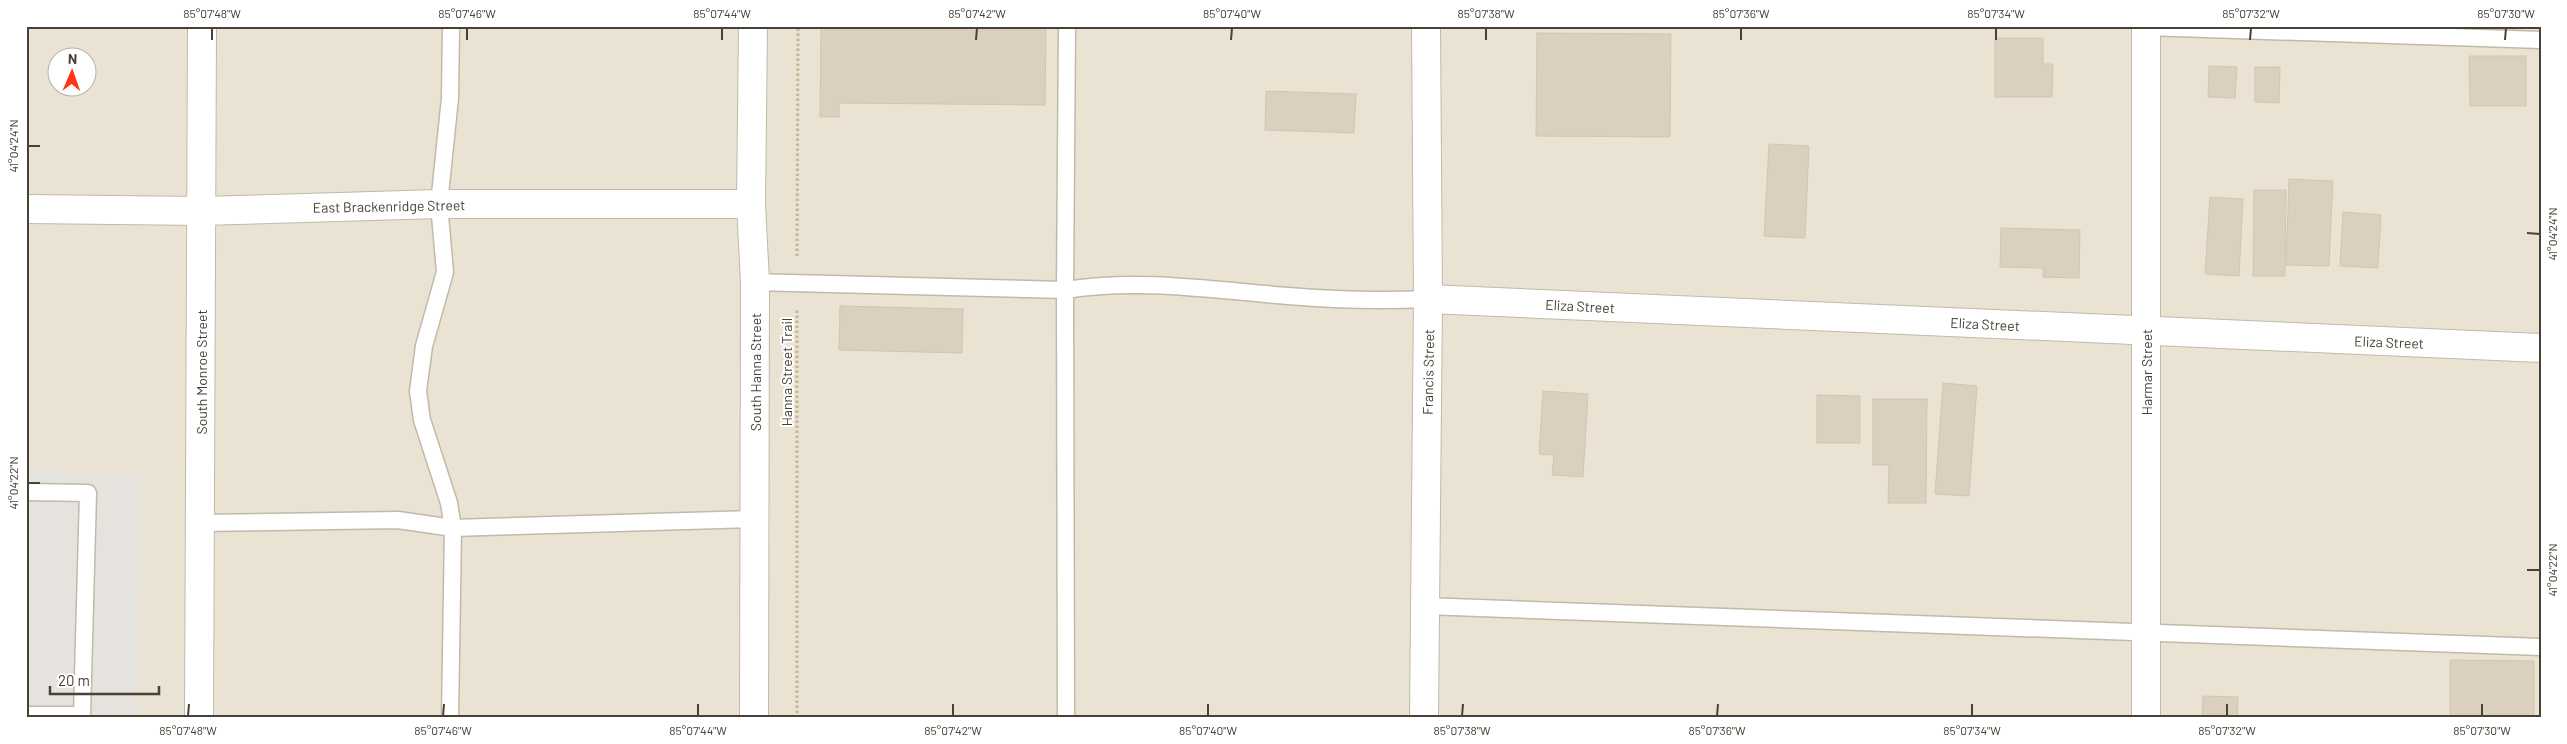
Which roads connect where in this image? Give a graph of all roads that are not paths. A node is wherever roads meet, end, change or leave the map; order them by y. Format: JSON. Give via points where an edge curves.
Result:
{"nodes":[{"id":1,"x":202,"y":26,"type":"edge"},
{"id":2,"x":451,"y":26,"type":"edge"},
{"id":3,"x":753,"y":26,"type":"edge"},
{"id":4,"x":1067,"y":26,"type":"edge"},
{"id":5,"x":1426,"y":26,"type":"edge"},
{"id":6,"x":2146,"y":27,"type":"edge"},
{"id":7,"x":2541,"y":40,"type":"edge"},
{"id":8,"x":439,"y":204,"type":"junction"},
{"id":9,"x":751,"y":204,"type":"junction"},
{"id":10,"x":26,"y":209,"type":"edge"},
{"id":11,"x":202,"y":211,"type":"junction"},
{"id":12,"x":755,"y":282,"type":"junction"},
{"id":13,"x":1065,"y":290,"type":"junction"},
{"id":14,"x":1428,"y":299,"type":"junction"},
{"id":15,"x":2146,"y":331,"type":"junction"},
{"id":16,"x":2541,"y":348,"type":"edge"},
{"id":17,"x":26,"y":492,"type":"edge"},
{"id":18,"x":754,"y":519,"type":"junction"},
{"id":19,"x":200,"y":523,"type":"junction"},
{"id":20,"x":453,"y":528,"type":"junction"},
{"id":21,"x":1425,"y":606,"type":"junction"},
{"id":22,"x":2146,"y":632,"type":"junction"},
{"id":23,"x":2541,"y":647,"type":"edge"},
{"id":24,"x":26,"y":715,"type":"edge"},
{"id":25,"x":199,"y":718,"type":"edge"},
{"id":26,"x":450,"y":718,"type":"edge"},
{"id":27,"x":754,"y":718,"type":"edge"},
{"id":28,"x":1066,"y":718,"type":"edge"},
{"id":29,"x":1424,"y":718,"type":"edge"},
{"id":30,"x":2146,"y":718,"type":"edge"}],
"edges":[{"from":1,"to":11,"type":"street","name":"South Monroe Street"},
{"from":2,"to":8,"type":"lane","via":[[450,98]]},
{"from":3,"to":9,"type":"street","name":"South Hanna Street"},
{"from":4,"to":13,"type":"lane"},
{"from":5,"to":14,"type":"street","name":"Francis Street"},
{"from":6,"to":7,"type":"lane"},
{"from":6,"to":15,"type":"street","name":"Harmar Street"},
{"from":8,"to":9,"type":"street","name":"East Brackenridge Street"},
{"from":8,"to":11,"type":"street","name":"East Brackenridge Street"},
{"from":8,"to":20,"type":"lane","via":[[445,272],[424,346],[418,391],[422,420],[449,503]]},
{"from":9,"to":12,"type":"street","name":"South Hanna Street"},
{"from":10,"to":11,"type":"street","name":"East Brackenridge Street"},
{"from":11,"to":19,"type":"street","name":"South Monroe Street"},
{"from":12,"to":13,"type":"lane"},
{"from":12,"to":18,"type":"street","name":"South Hanna Street"},
{"from":13,"to":14,"type":"lane","via":[[1093,286],[1182,285],[1317,298],[1372,301]]},
{"from":13,"to":28,"type":"lane"},
{"from":14,"to":15,"type":"street","name":"Eliza Street"},
{"from":14,"to":21,"type":"street","name":"Francis Street"},
{"from":15,"to":16,"type":"street","name":"Eliza Street"},
{"from":15,"to":22,"type":"street","name":"Harmar Street"},
{"from":17,"to":24,"type":"lane","via":[[88,493],[82,715]]},
{"from":18,"to":20,"type":"lane"},
{"from":18,"to":27,"type":"street","name":"South Hanna Street"},
{"from":19,"to":20,"type":"lane","via":[[398,520]]},
{"from":19,"to":25,"type":"street","name":"South Monroe Street"},
{"from":20,"to":26,"type":"lane"},
{"from":21,"to":22,"type":"lane"},
{"from":21,"to":29,"type":"street","name":"Francis Street"},
{"from":22,"to":23,"type":"lane"},
{"from":22,"to":30,"type":"street","name":"Harmar Street"}]}
